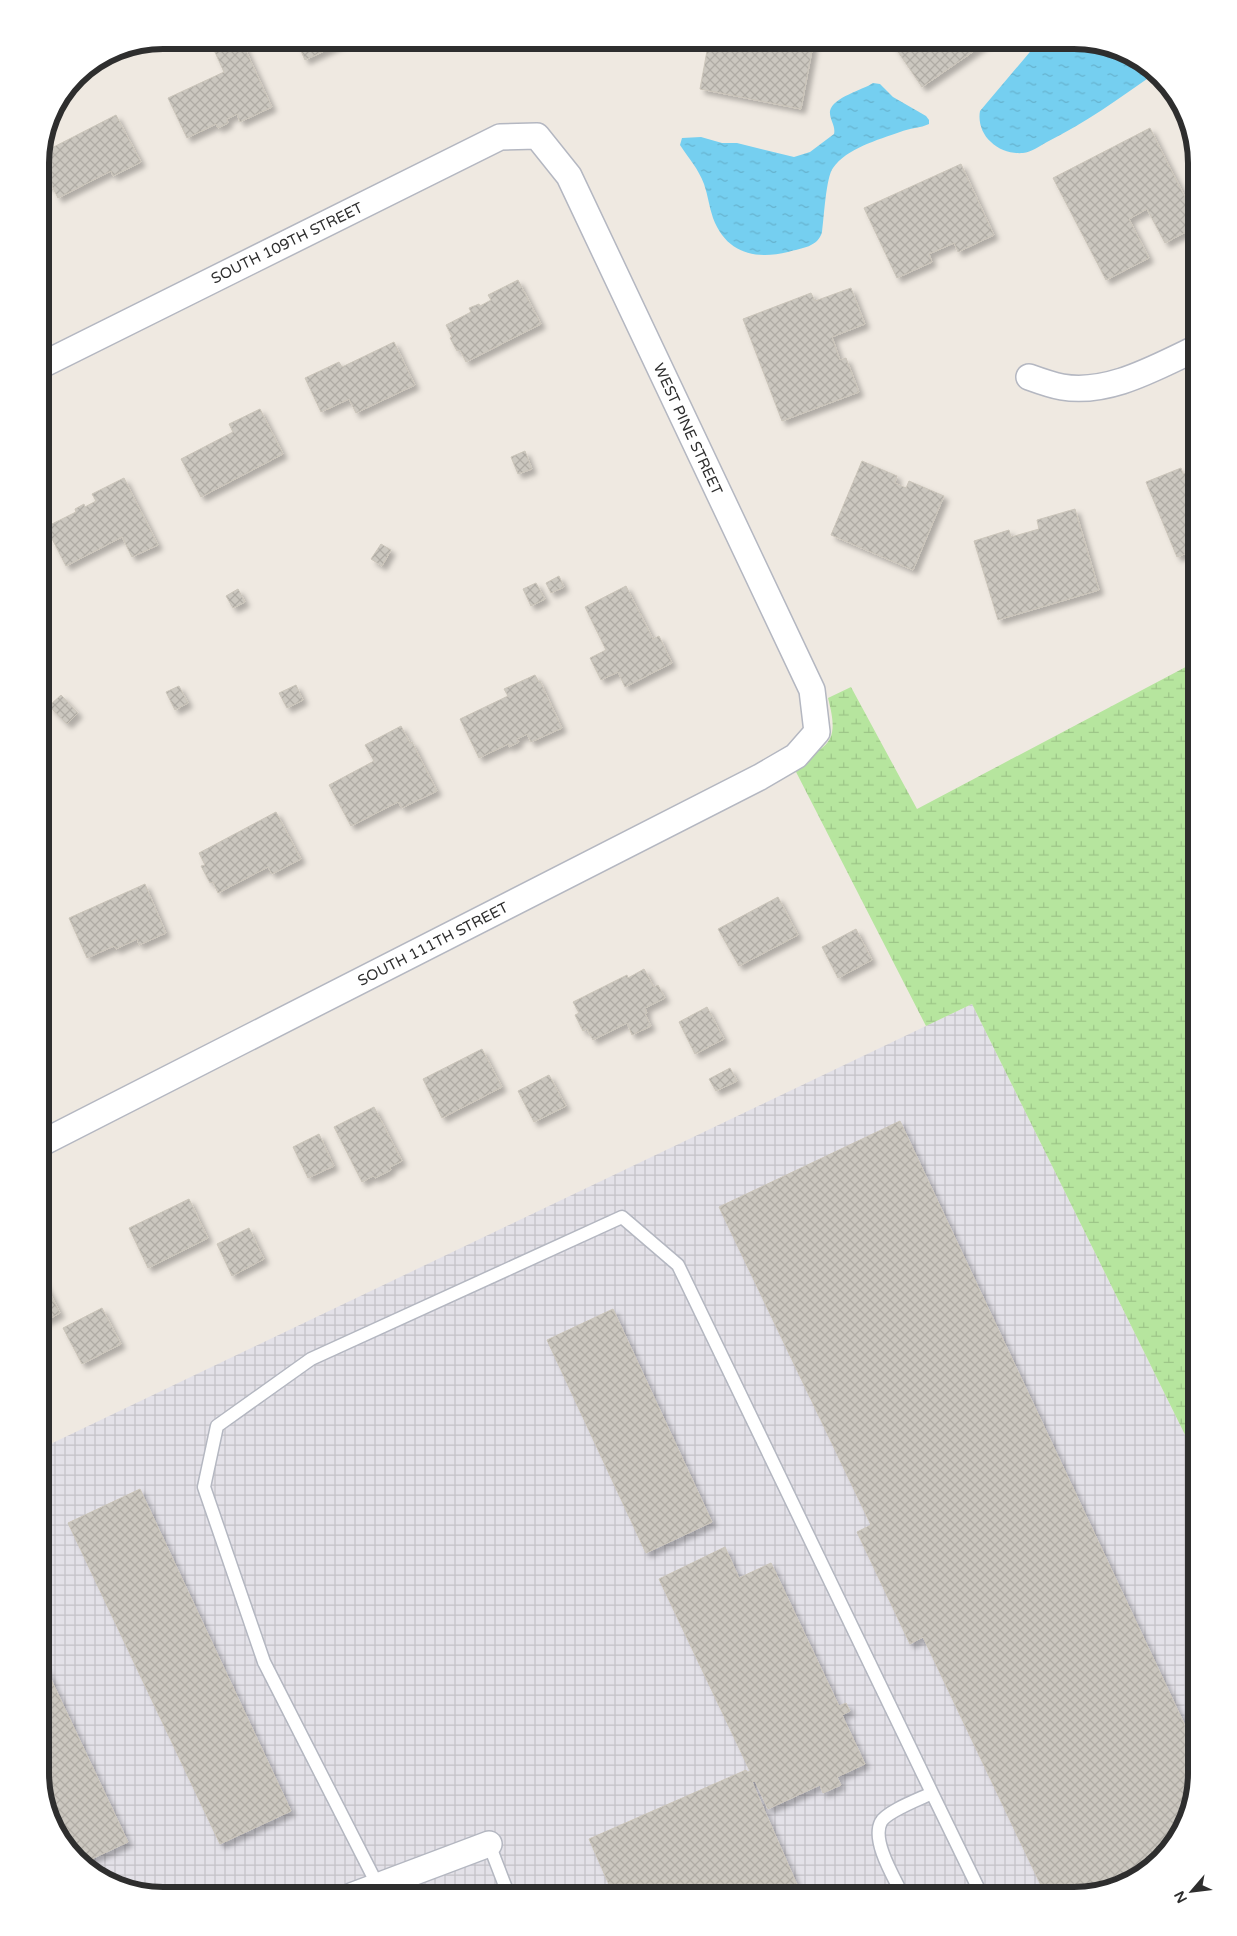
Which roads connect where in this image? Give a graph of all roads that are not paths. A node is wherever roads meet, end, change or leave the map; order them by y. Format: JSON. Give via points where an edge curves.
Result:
{"nodes":[{"id":1,"x":537,"y":136,"type":"joint"},
{"id":2,"x":1188,"y":352,"type":"edge"},
{"id":3,"x":49,"y":362,"type":"edge"},
{"id":4,"x":1029,"y":377,"type":"dead end"},
{"id":5,"x":816,"y":732,"type":"joint"},
{"id":6,"x":49,"y":1139,"type":"edge"},
{"id":7,"x":932,"y":1793,"type":"junction"},
{"id":8,"x":489,"y":1844,"type":"joint"},
{"id":9,"x":378,"y":1886,"type":"joint"},
{"id":10,"x":506,"y":1887,"type":"edge"},
{"id":11,"x":900,"y":1887,"type":"edge"},
{"id":12,"x":978,"y":1887,"type":"edge"}],
"edges":[{"from":1,"to":3,"type":"street","name":"SOUTH 109TH STREET","via":[[500,137]]},
{"from":1,"to":5,"type":"street","name":"WEST PINE STREET","via":[[569,176],[808,681],[812,690]]},
{"from":2,"to":4,"type":"street","via":[[1133,377],[1109,384],[1062,387]]},
{"from":5,"to":6,"type":"street","name":"SOUTH 111TH STREET","via":[[796,756],[760,777]]},
{"from":7,"to":9,"type":"lane","via":[[678,1265],[622,1217],[311,1359],[217,1426],[204,1487],[264,1662]]},
{"from":7,"to":11,"type":"lane","via":[[892,1812],[881,1822],[880,1846]]},
{"from":7,"to":12,"type":"lane"},
{"from":8,"to":9,"type":"street"},
{"from":8,"to":10,"type":"lane"}]}
